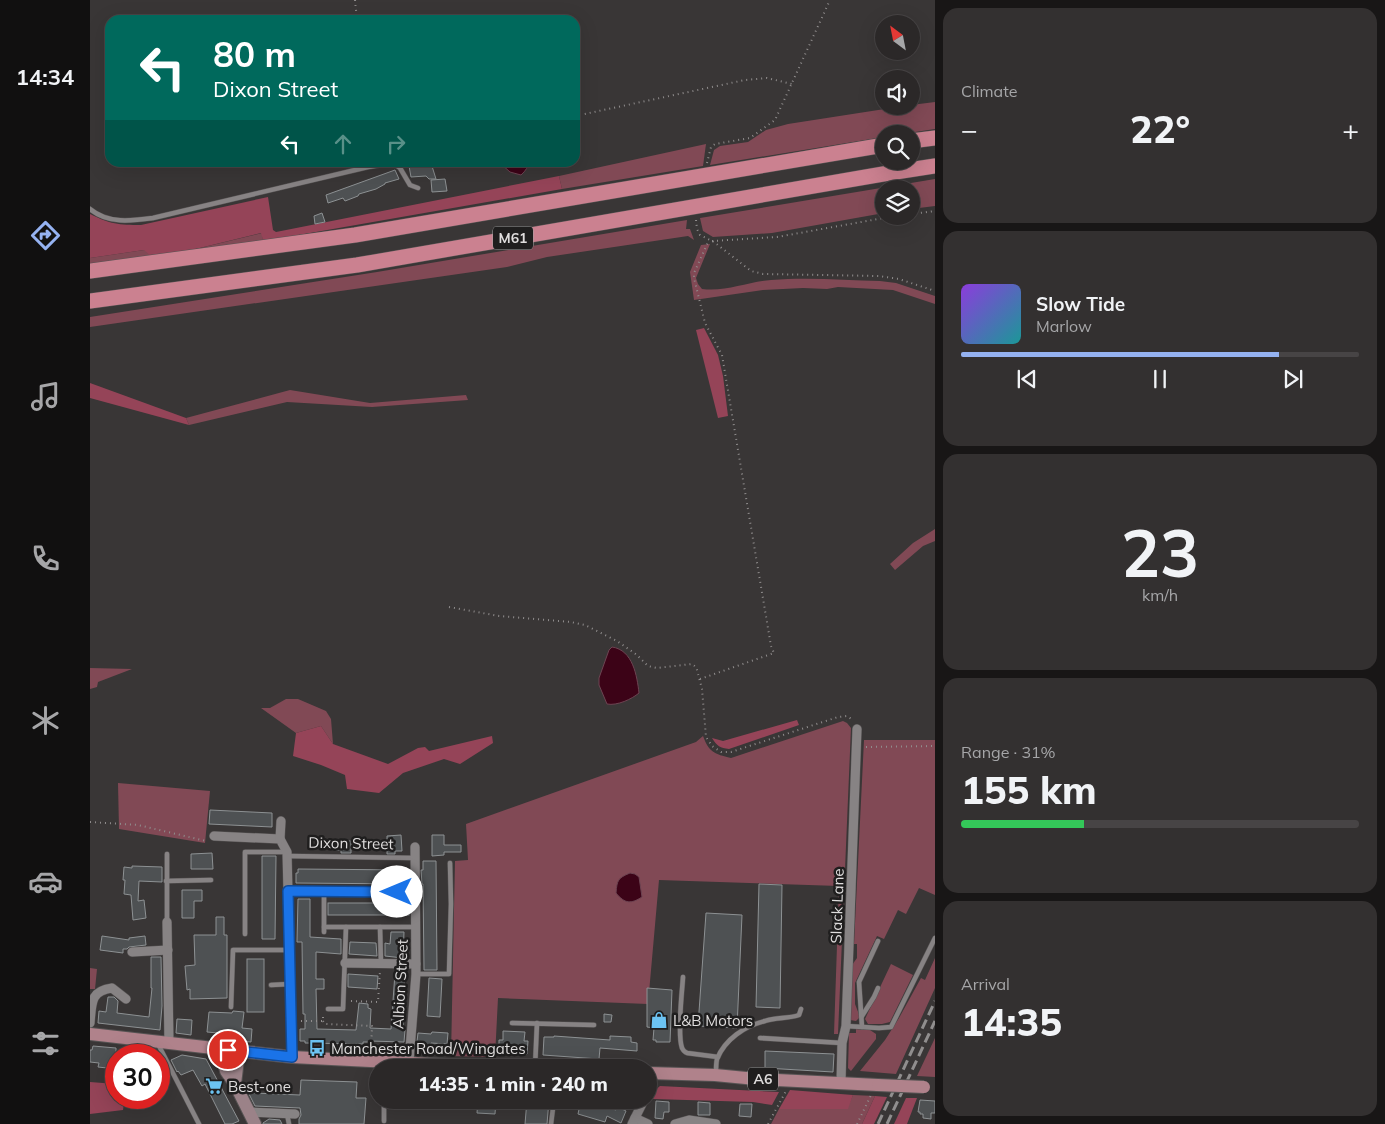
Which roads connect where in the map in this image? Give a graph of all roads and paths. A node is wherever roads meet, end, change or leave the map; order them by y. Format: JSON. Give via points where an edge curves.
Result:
{"nodes":[{"id":1,"x":355,"y":0,"type":"edge"},
{"id":2,"x":830,"y":0,"type":"edge"},
{"id":3,"x":357,"y":15,"type":"edge"},
{"id":4,"x":792,"y":84,"type":"junction"},
{"id":5,"x":580,"y":115,"type":"edge"},
{"id":6,"x":935,"y":138,"type":"edge"},
{"id":7,"x":920,"y":140,"type":"edge"},
{"id":8,"x":875,"y":147,"type":"edge"},
{"id":9,"x":707,"y":164,"type":"dead end"},
{"id":10,"x":935,"y":166,"type":"edge"},
{"id":11,"x":373,"y":167,"type":"edge"},
{"id":12,"x":398,"y":167,"type":"edge"},
{"id":13,"x":418,"y":188,"type":"dead end"},
{"id":14,"x":90,"y":209,"type":"edge"},
{"id":15,"x":935,"y":211,"type":"edge"},
{"id":16,"x":920,"y":213,"type":"edge"},
{"id":17,"x":875,"y":219,"type":"edge"},
{"id":18,"x":696,"y":220,"type":"dead end"},
{"id":19,"x":709,"y":240,"type":"junction"},
{"id":20,"x":712,"y":241,"type":"junction"},
{"id":21,"x":90,"y":272,"type":"edge"},
{"id":22,"x":935,"y":291,"type":"edge"},
{"id":23,"x":90,"y":301,"type":"edge"},
{"id":24,"x":449,"y":606,"type":"dead end"},
{"id":25,"x":700,"y":679,"type":"junction"},
{"id":26,"x":857,"y":730,"type":"joint"},
{"id":27,"x":935,"y":746,"type":"edge"},
{"id":28,"x":856,"y":747,"type":"junction"},
{"id":29,"x":90,"y":822,"type":"edge"},
{"id":30,"x":281,"y":822,"type":"dead end"},
{"id":31,"x":212,"y":839,"type":"joint"},
{"id":32,"x":280,"y":839,"type":"junction"},
{"id":33,"x":415,"y":848,"type":"dead end"},
{"id":34,"x":167,"y":854,"type":"dead end"},
{"id":35,"x":287,"y":854,"type":"junction"},
{"id":36,"x":416,"y":858,"type":"junction"},
{"id":37,"x":450,"y":862,"type":"dead end"},
{"id":38,"x":210,"y":880,"type":"dead end"},
{"id":39,"x":166,"y":881,"type":"junction"},
{"id":40,"x":288,"y":891,"type":"junction"},
{"id":41,"x":324,"y":891,"type":"junction"},
{"id":42,"x":416,"y":892,"type":"junction"},
{"id":43,"x":167,"y":922,"type":"joint"},
{"id":44,"x":346,"y":927,"type":"junction"},
{"id":45,"x":380,"y":927,"type":"junction"},
{"id":46,"x":416,"y":927,"type":"junction"},
{"id":47,"x":245,"y":934,"type":"dead end"},
{"id":48,"x":935,"y":938,"type":"edge"},
{"id":49,"x":878,"y":941,"type":"dead end"},
{"id":50,"x":168,"y":950,"type":"junction"},
{"id":51,"x":289,"y":950,"type":"junction"},
{"id":52,"x":132,"y":952,"type":"dead end"},
{"id":53,"x":345,"y":963,"type":"junction"},
{"id":54,"x":381,"y":964,"type":"junction"},
{"id":55,"x":416,"y":969,"type":"junction"},
{"id":56,"x":683,"y":977,"type":"dead end"},
{"id":57,"x":272,"y":984,"type":"dead end"},
{"id":58,"x":290,"y":984,"type":"junction"},
{"id":59,"x":878,"y":988,"type":"dead end"},
{"id":60,"x":126,"y":999,"type":"dead end"},
{"id":61,"x":344,"y":1001,"type":"junction"},
{"id":62,"x":231,"y":1006,"type":"dead end"},
{"id":63,"x":328,"y":1009,"type":"joint"},
{"id":64,"x":801,"y":1009,"type":"dead end"},
{"id":65,"x":861,"y":1018,"type":"junction"},
{"id":66,"x":291,"y":1021,"type":"junction"},
{"id":67,"x":323,"y":1021,"type":"junction"},
{"id":68,"x":512,"y":1022,"type":"dead end"},
{"id":69,"x":90,"y":1023,"type":"edge"},
{"id":70,"x":537,"y":1023,"type":"junction"},
{"id":71,"x":594,"y":1025,"type":"dead end"},
{"id":72,"x":846,"y":1026,"type":"junction"},
{"id":73,"x":862,"y":1027,"type":"junction"},
{"id":74,"x":90,"y":1034,"type":"edge"},
{"id":75,"x":760,"y":1038,"type":"dead end"},
{"id":76,"x":156,"y":1041,"type":"junction"},
{"id":77,"x":842,"y":1042,"type":"junction"},
{"id":78,"x":169,"y":1043,"type":"junction"},
{"id":79,"x":229,"y":1050,"type":"junction"},
{"id":80,"x":292,"y":1057,"type":"junction"},
{"id":81,"x":718,"y":1057,"type":"junction"},
{"id":82,"x":370,"y":1059,"type":"edge"},
{"id":83,"x":409,"y":1059,"type":"edge"},
{"id":84,"x":536,"y":1059,"type":"edge"},
{"id":85,"x":369,"y":1061,"type":"edge"},
{"id":86,"x":657,"y":1074,"type":"edge"},
{"id":87,"x":716,"y":1075,"type":"junction"},
{"id":88,"x":792,"y":1080,"type":"junction"},
{"id":89,"x":840,"y":1082,"type":"junction"},
{"id":90,"x":235,"y":1084,"type":"junction"},
{"id":91,"x":877,"y":1085,"type":"junction"},
{"id":92,"x":930,"y":1087,"type":"edge"},
{"id":93,"x":384,"y":1109,"type":"edge"},
{"id":94,"x":553,"y":1109,"type":"edge"},
{"id":95,"x":639,"y":1109,"type":"edge"},
{"id":96,"x":291,"y":1114,"type":"joint"},
{"id":97,"x":250,"y":1120,"type":"edge"},
{"id":98,"x":384,"y":1121,"type":"dead end"},
{"id":99,"x":633,"y":1121,"type":"edge"},
{"id":100,"x":705,"y":1123,"type":"edge"},
{"id":101,"x":198,"y":1124,"type":"edge"},
{"id":102,"x":289,"y":1124,"type":"edge"},
{"id":103,"x":551,"y":1124,"type":"edge"},
{"id":104,"x":648,"y":1124,"type":"edge"},
{"id":105,"x":675,"y":1124,"type":"edge"},
{"id":106,"x":716,"y":1124,"type":"edge"},
{"id":107,"x":768,"y":1124,"type":"edge"},
{"id":108,"x":857,"y":1124,"type":"edge"}],
"edges":[{"from":1,"to":3,"type":"path"},
{"from":2,"to":4,"type":"path"},
{"from":4,"to":5,"type":"path","via":[[767,78],[745,80]]},
{"from":4,"to":9,"type":"path","via":[[775,120],[750,138],[715,144],[711,147]]},
{"from":6,"to":7,"type":"highway"},
{"from":8,"to":21,"type":"highway","number":"M61","via":[[355,235]]},
{"from":10,"to":23,"type":"highway","number":"M61","via":[[357,265]]},
{"from":11,"to":14,"type":"lane","via":[[153,218],[128,221],[108,218]]},
{"from":12,"to":13,"type":"lane","via":[[410,185]]},
{"from":15,"to":16,"type":"path"},
{"from":17,"to":20,"type":"path","via":[[776,236]]},
{"from":18,"to":19,"type":"path","via":[[700,235]]},
{"from":19,"to":20,"type":"path"},
{"from":19,"to":25,"type":"path","via":[[694,278],[705,323],[722,355],[774,653]]},
{"from":20,"to":22,"type":"path","via":[[751,271],[764,274],[879,276]]},
{"from":24,"to":25,"type":"path","via":[[499,616],[585,625],[617,640],[652,668],[692,664]]},
{"from":25,"to":26,"type":"path","via":[[706,737],[721,752],[731,752],[838,717],[847,716],[853,720]]},
{"from":26,"to":28,"type":"street","name":"Slack Lane"},
{"from":27,"to":28,"type":"path"},
{"from":28,"to":72,"type":"street","name":"Slack Lane"},
{"from":29,"to":31,"type":"path","via":[[138,825]]},
{"from":30,"to":32,"type":"street"},
{"from":31,"to":32,"type":"street"},
{"from":32,"to":35,"type":"street"},
{"from":33,"to":36,"type":"street","name":"Albion Street"},
{"from":34,"to":39,"type":"lane"},
{"from":35,"to":36,"type":"lane","name":"Dixon Street"},
{"from":35,"to":40,"type":"street","name":"Dixon Street"},
{"from":35,"to":47,"type":"lane","via":[[245,852]]},
{"from":36,"to":42,"type":"street","name":"Albion Street"},
{"from":37,"to":55,"type":"lane","via":[[449,974]]},
{"from":38,"to":39,"type":"lane"},
{"from":39,"to":43,"type":"lane"},
{"from":40,"to":41,"type":"street"},
{"from":40,"to":51,"type":"street","name":"Dixon Street"},
{"from":41,"to":42,"type":"street"},
{"from":41,"to":44,"type":"lane","via":[[324,929]]},
{"from":42,"to":46,"type":"street","name":"Albion Street"},
{"from":43,"to":50,"type":"street"},
{"from":44,"to":45,"type":"lane"},
{"from":44,"to":53,"type":"lane"},
{"from":45,"to":46,"type":"lane"},
{"from":45,"to":54,"type":"lane"},
{"from":46,"to":55,"type":"street","name":"Albion Street"},
{"from":48,"to":73,"type":"lane","via":[[890,1027]]},
{"from":49,"to":65,"type":"lane","via":[[859,982]]},
{"from":50,"to":52,"type":"street"},
{"from":50,"to":78,"type":"street"},
{"from":51,"to":58,"type":"street","name":"Dixon Street"},
{"from":51,"to":62,"type":"lane","via":[[233,950]]},
{"from":53,"to":54,"type":"street"},
{"from":53,"to":61,"type":"lane"},
{"from":54,"to":55,"type":"street"},
{"from":54,"to":61,"type":"path","via":[[378,1002]]},
{"from":55,"to":83,"type":"street","name":"Albion Street"},
{"from":56,"to":81,"type":"lane","via":[[680,1028],[684,1051]]},
{"from":57,"to":58,"type":"lane"},
{"from":58,"to":66,"type":"street","name":"Dixon Street"},
{"from":59,"to":65,"type":"lane"},
{"from":60,"to":69,"type":"street","via":[[112,988],[98,991],[92,997]]},
{"from":61,"to":63,"type":"lane","via":[[343,1009]]},
{"from":63,"to":67,"type":"path","via":[[323,1009]]},
{"from":64,"to":81,"type":"lane","via":[[799,1015],[767,1020],[742,1030]]},
{"from":65,"to":73,"type":"lane"},
{"from":66,"to":67,"type":"path"},
{"from":66,"to":80,"type":"street","name":"Dixon Street"},
{"from":67,"to":82,"type":"path","via":[[325,1024],[372,1026]]},
{"from":68,"to":70,"type":"lane"},
{"from":70,"to":71,"type":"lane"},
{"from":70,"to":84,"type":"lane"},
{"from":72,"to":73,"type":"lane"},
{"from":72,"to":77,"type":"street","name":"Slack Lane"},
{"from":74,"to":76,"type":"main road"},
{"from":75,"to":77,"type":"lane"},
{"from":76,"to":78,"type":"main road"},
{"from":76,"to":101,"type":"lane"},
{"from":77,"to":89,"type":"street","name":"Slack Lane"},
{"from":78,"to":79,"type":"main road"},
{"from":79,"to":80,"type":"main road"},
{"from":79,"to":90,"type":"main road"},
{"from":79,"to":90,"type":"main road","via":[[226,1071]]},
{"from":80,"to":85,"type":"main road"},
{"from":81,"to":87,"type":"lane"},
{"from":86,"to":87,"type":"main road","number":"A6"},
{"from":87,"to":88,"type":"main road","number":"A6"},
{"from":88,"to":89,"type":"main road","number":"A6"},
{"from":88,"to":107,"type":"path"},
{"from":89,"to":91,"type":"main road","number":"A6"},
{"from":90,"to":97,"type":"main road"},
{"from":91,"to":92,"type":"main road","number":"A6","bridge":true},
{"from":91,"to":108,"type":"path"},
{"from":93,"to":98,"type":"lane"},
{"from":94,"to":103,"type":"lane"},
{"from":95,"to":99,"type":"street"},
{"from":96,"to":97,"type":"street"},
{"from":96,"to":102,"type":"lane"},
{"from":99,"to":104,"type":"street"},
{"from":100,"to":105,"type":"street","via":[[689,1120]]},
{"from":100,"to":106,"type":"street"}]}
